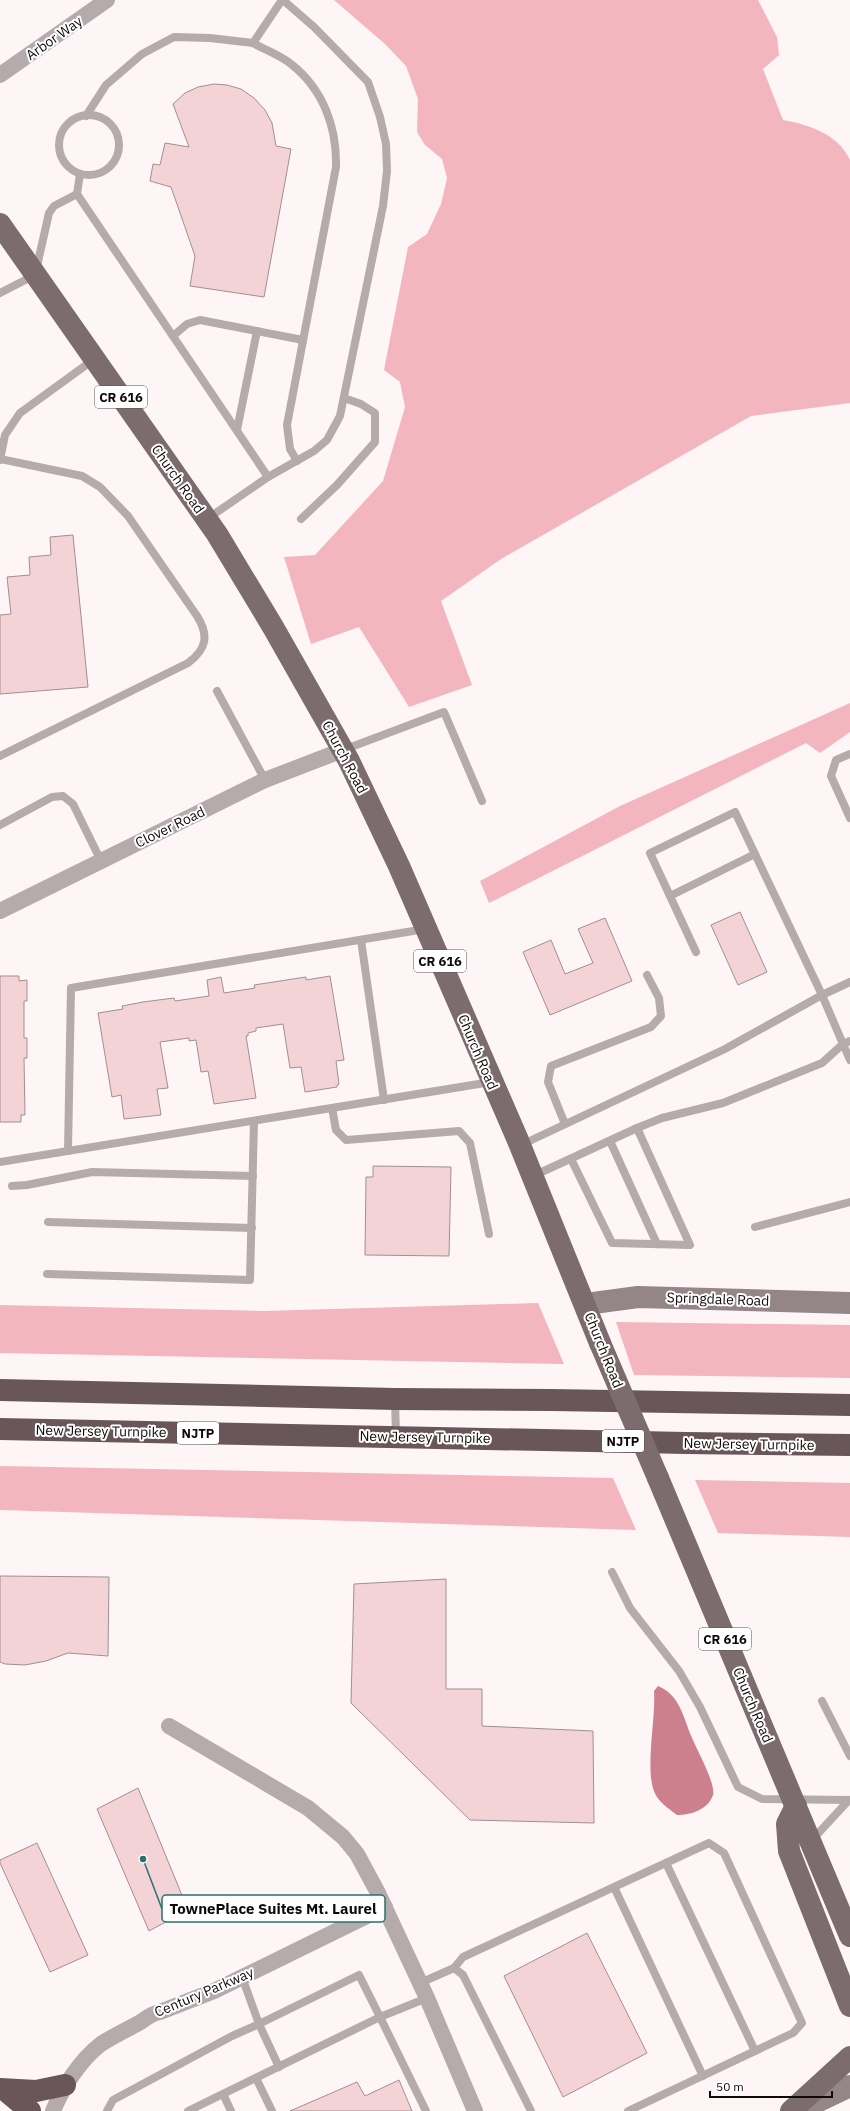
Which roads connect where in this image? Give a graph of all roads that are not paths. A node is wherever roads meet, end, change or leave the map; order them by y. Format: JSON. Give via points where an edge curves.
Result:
{"nodes":[{"id":1,"x":107,"y":0,"type":"edge"},
{"id":2,"x":283,"y":0,"type":"edge"},
{"id":3,"x":253,"y":43,"type":"junction"},
{"id":4,"x":0,"y":75,"type":"edge"},
{"id":5,"x":86,"y":116,"type":"junction"},
{"id":6,"x":80,"y":174,"type":"junction"},
{"id":7,"x":77,"y":194,"type":"junction"},
{"id":8,"x":0,"y":224,"type":"edge"},
{"id":9,"x":34,"y":275,"type":"junction"},
{"id":10,"x":0,"y":292,"type":"edge"},
{"id":11,"x":256,"y":331,"type":"junction"},
{"id":12,"x":173,"y":336,"type":"junction"},
{"id":13,"x":303,"y":340,"type":"junction"},
{"id":14,"x":95,"y":359,"type":"junction"},
{"id":15,"x":344,"y":398,"type":"junction"},
{"id":16,"x":236,"y":430,"type":"junction"},
{"id":17,"x":0,"y":459,"type":"edge"},
{"id":18,"x":296,"y":461,"type":"junction"},
{"id":19,"x":268,"y":477,"type":"junction"},
{"id":20,"x":301,"y":519,"type":"dead end"},
{"id":21,"x":206,"y":520,"type":"junction"},
{"id":22,"x":217,"y":691,"type":"dead end"},
{"id":23,"x":342,"y":750,"type":"junction"},
{"id":24,"x":850,"y":754,"type":"edge"},
{"id":25,"x":0,"y":756,"type":"edge"},
{"id":26,"x":265,"y":780,"type":"junction"},
{"id":27,"x":482,"y":801,"type":"dead end"},
{"id":28,"x":850,"y":818,"type":"edge"},
{"id":29,"x":0,"y":825,"type":"edge"},
{"id":30,"x":755,"y":854,"type":"junction"},
{"id":31,"x":101,"y":861,"type":"junction"},
{"id":32,"x":670,"y":896,"type":"junction"},
{"id":33,"x":0,"y":909,"type":"edge"},
{"id":34,"x":426,"y":929,"type":"junction"},
{"id":35,"x":361,"y":940,"type":"junction"},
{"id":36,"x":696,"y":952,"type":"dead end"},
{"id":37,"x":647,"y":975,"type":"dead end"},
{"id":38,"x":850,"y":982,"type":"edge"},
{"id":39,"x":822,"y":995,"type":"junction"},
{"id":40,"x":846,"y":1043,"type":"edge"},
{"id":41,"x":850,"y":1060,"type":"edge"},
{"id":42,"x":491,"y":1082,"type":"junction"},
{"id":43,"x":384,"y":1100,"type":"junction"},
{"id":44,"x":332,"y":1108,"type":"junction"},
{"id":45,"x":254,"y":1120,"type":"junction"},
{"id":46,"x":565,"y":1124,"type":"junction"},
{"id":47,"x":637,"y":1128,"type":"junction"},
{"id":48,"x":610,"y":1141,"type":"junction"},
{"id":49,"x":520,"y":1146,"type":"junction"},
{"id":50,"x":68,"y":1151,"type":"junction"},
{"id":51,"x":571,"y":1159,"type":"junction"},
{"id":52,"x":0,"y":1162,"type":"edge"},
{"id":53,"x":253,"y":1176,"type":"junction"},
{"id":54,"x":533,"y":1176,"type":"junction"},
{"id":55,"x":12,"y":1186,"type":"dead end"},
{"id":56,"x":850,"y":1202,"type":"edge"},
{"id":57,"x":48,"y":1222,"type":"dead end"},
{"id":58,"x":755,"y":1227,"type":"dead end"},
{"id":59,"x":252,"y":1228,"type":"junction"},
{"id":60,"x":489,"y":1234,"type":"dead end"},
{"id":61,"x":656,"y":1244,"type":"junction"},
{"id":62,"x":46,"y":1274,"type":"dead end"},
{"id":63,"x":850,"y":1303,"type":"edge"},
{"id":64,"x":586,"y":1304,"type":"junction"},
{"id":65,"x":0,"y":1390,"type":"edge"},
{"id":66,"x":396,"y":1400,"type":"junction"},
{"id":67,"x":850,"y":1405,"type":"edge"},
{"id":68,"x":0,"y":1428,"type":"edge"},
{"id":69,"x":396,"y":1437,"type":"junction"},
{"id":70,"x":850,"y":1445,"type":"edge"},
{"id":71,"x":612,"y":1572,"type":"dead end"},
{"id":72,"x":822,"y":1701,"type":"dead end"},
{"id":73,"x":169,"y":1726,"type":"dead end"},
{"id":74,"x":850,"y":1756,"type":"edge"},
{"id":75,"x":850,"y":1800,"type":"edge"},
{"id":76,"x":794,"y":1803,"type":"junction"},
{"id":77,"x":810,"y":1842,"type":"junction"},
{"id":78,"x":666,"y":1863,"type":"junction"},
{"id":79,"x":614,"y":1887,"type":"junction"},
{"id":80,"x":385,"y":1907,"type":"junction"},
{"id":81,"x":850,"y":1936,"type":"edge"},
{"id":82,"x":454,"y":1968,"type":"junction"},
{"id":83,"x":242,"y":1977,"type":"junction"},
{"id":84,"x":420,"y":1983,"type":"junction"},
{"id":85,"x":427,"y":1998,"type":"junction"},
{"id":86,"x":850,"y":2006,"type":"edge"},
{"id":87,"x":380,"y":2018,"type":"junction"},
{"id":88,"x":260,"y":2024,"type":"junction"},
{"id":89,"x":755,"y":2052,"type":"junction"},
{"id":90,"x":850,"y":2057,"type":"edge"},
{"id":91,"x":280,"y":2067,"type":"junction"},
{"id":92,"x":703,"y":2076,"type":"junction"},
{"id":93,"x":256,"y":2078,"type":"junction"},
{"id":94,"x":65,"y":2085,"type":"junction"},
{"id":95,"x":850,"y":2086,"type":"edge"},
{"id":96,"x":2,"y":2089,"type":"edge"},
{"id":97,"x":223,"y":2094,"type":"junction"},
{"id":98,"x":30,"y":2111,"type":"edge"},
{"id":99,"x":53,"y":2111,"type":"edge"},
{"id":100,"x":107,"y":2111,"type":"edge"},
{"id":101,"x":188,"y":2111,"type":"edge"},
{"id":102,"x":231,"y":2111,"type":"edge"},
{"id":103,"x":272,"y":2111,"type":"edge"},
{"id":104,"x":426,"y":2111,"type":"edge"},
{"id":105,"x":475,"y":2111,"type":"edge"},
{"id":106,"x":531,"y":2111,"type":"edge"},
{"id":107,"x":628,"y":2111,"type":"edge"},
{"id":108,"x":791,"y":2111,"type":"edge"},
{"id":109,"x":798,"y":2111,"type":"edge"}],
"edges":[{"from":1,"to":4,"type":"street","name":"Arbor Way"},
{"from":2,"to":3,"type":"lane"},
{"from":2,"to":15,"type":"lane","via":[[314,27],[368,82],[386,144],[387,171],[383,206]]},
{"from":3,"to":5,"type":"lane","via":[[210,38],[174,38],[142,54],[106,85]]},
{"from":3,"to":13,"type":"lane","via":[[290,63],[303,75],[316,89],[333,129],[336,166]]},
{"from":5,"to":6,"type":"lane","via":[[68,124],[62,132],[60,142],[60,152],[64,161]]},
{"from":5,"to":6,"type":"lane","via":[[106,121],[113,127],[119,145],[116,158],[107,169],[90,175]]},
{"from":6,"to":7,"type":"lane"},
{"from":7,"to":9,"type":"lane","via":[[54,206],[49,213]]},
{"from":7,"to":12,"type":"lane"},
{"from":8,"to":9,"type":"main road","name":"Church Road","number":"CR 616"},
{"from":9,"to":10,"type":"lane"},
{"from":9,"to":14,"type":"main road","name":"Church Road","number":"CR 616"},
{"from":11,"to":12,"type":"lane","via":[[200,320],[187,324]]},
{"from":11,"to":13,"type":"lane"},
{"from":11,"to":16,"type":"lane"},
{"from":12,"to":16,"type":"lane"},
{"from":13,"to":18,"type":"lane","via":[[287,425],[290,449]]},
{"from":14,"to":17,"type":"lane","via":[[20,413],[5,435]]},
{"from":14,"to":21,"type":"main road","name":"Church Road","number":"CR 616"},
{"from":15,"to":18,"type":"lane","via":[[340,416],[327,440]]},
{"from":15,"to":20,"type":"lane","via":[[375,413],[375,442],[337,485]]},
{"from":16,"to":19,"type":"lane"},
{"from":17,"to":25,"type":"lane","via":[[82,476],[110,495],[128,516],[197,616],[205,638],[199,653],[188,663]]},
{"from":18,"to":19,"type":"lane"},
{"from":19,"to":21,"type":"lane"},
{"from":21,"to":23,"type":"main road","name":"Church Road","number":"CR 616","via":[[273,627]]},
{"from":22,"to":26,"type":"lane"},
{"from":23,"to":26,"type":"street","name":"Clover Road"},
{"from":23,"to":27,"type":"lane","via":[[444,712]]},
{"from":23,"to":34,"type":"main road","name":"Church Road","number":"CR 616","via":[[383,830]]},
{"from":24,"to":28,"type":"lane","via":[[836,760],[831,776]]},
{"from":26,"to":31,"type":"street","name":"Clover Road"},
{"from":29,"to":31,"type":"lane","via":[[52,797],[63,796],[73,804]]},
{"from":30,"to":32,"type":"lane"},
{"from":30,"to":32,"type":"lane","via":[[735,812],[650,853]]},
{"from":30,"to":39,"type":"lane"},
{"from":31,"to":33,"type":"street","name":"Clover Road"},
{"from":32,"to":36,"type":"lane"},
{"from":34,"to":35,"type":"lane"},
{"from":34,"to":42,"type":"main road","name":"Church Road","number":"CR 616"},
{"from":35,"to":43,"type":"lane"},
{"from":35,"to":50,"type":"lane","via":[[70,988]]},
{"from":37,"to":46,"type":"lane","via":[[659,998],[661,1016],[651,1027],[551,1066],[548,1082]]},
{"from":38,"to":39,"type":"lane"},
{"from":39,"to":40,"type":"lane"},
{"from":39,"to":46,"type":"lane","via":[[725,1049]]},
{"from":40,"to":41,"type":"lane"},
{"from":40,"to":47,"type":"lane","via":[[822,1063],[723,1103],[662,1118]]},
{"from":42,"to":43,"type":"lane"},
{"from":42,"to":49,"type":"main road","name":"Church Road","number":"CR 616"},
{"from":43,"to":44,"type":"lane"},
{"from":44,"to":45,"type":"lane"},
{"from":44,"to":60,"type":"lane","via":[[336,1130],[346,1140],[459,1131],[470,1142]]},
{"from":45,"to":50,"type":"lane"},
{"from":45,"to":53,"type":"lane"},
{"from":46,"to":49,"type":"lane"},
{"from":47,"to":48,"type":"lane"},
{"from":47,"to":61,"type":"lane","via":[[690,1245]]},
{"from":48,"to":51,"type":"lane"},
{"from":48,"to":61,"type":"lane"},
{"from":49,"to":54,"type":"main road","name":"Church Road","number":"CR 616"},
{"from":50,"to":52,"type":"lane"},
{"from":51,"to":54,"type":"lane"},
{"from":51,"to":61,"type":"lane","via":[[612,1243]]},
{"from":53,"to":55,"type":"lane","via":[[92,1172]]},
{"from":53,"to":59,"type":"lane"},
{"from":54,"to":64,"type":"main road","name":"Church Road","number":"CR 616"},
{"from":56,"to":58,"type":"lane"},
{"from":57,"to":59,"type":"lane"},
{"from":59,"to":62,"type":"lane","via":[[250,1280]]},
{"from":63,"to":64,"type":"main road","name":"Springdale Road","via":[[638,1297]]},
{"from":64,"to":76,"type":"main road","name":"Church Road","number":"CR 616","bridge":true,"via":[[600,1343]]},
{"from":65,"to":66,"type":"highway"},
{"from":66,"to":67,"type":"highway"},
{"from":66,"to":69,"type":"lane"},
{"from":68,"to":69,"type":"highway","name":"New Jersey Turnpike","number":"NJTP"},
{"from":69,"to":70,"type":"highway","name":"New Jersey Turnpike","number":"NJTP"},
{"from":71,"to":76,"type":"lane","via":[[630,1608],[679,1671],[700,1707],[738,1787],[762,1799]]},
{"from":72,"to":74,"type":"lane"},
{"from":73,"to":80,"type":"street","via":[[287,1795],[326,1822],[357,1854]]},
{"from":75,"to":76,"type":"lane"},
{"from":75,"to":77,"type":"lane"},
{"from":76,"to":77,"type":"main road","name":"Church Road","number":"CR 616"},
{"from":76,"to":86,"type":"main road","via":[[786,1824],[789,1851]]},
{"from":77,"to":81,"type":"main road","name":"Church Road","number":"CR 616"},
{"from":78,"to":79,"type":"lane"},
{"from":78,"to":89,"type":"lane"},
{"from":78,"to":89,"type":"lane","via":[[709,1843],[724,1853],[802,2023],[793,2033]]},
{"from":79,"to":82,"type":"lane","via":[[463,1956]]},
{"from":79,"to":92,"type":"lane"},
{"from":80,"to":83,"type":"street","name":"Century Parkway"},
{"from":80,"to":84,"type":"street"},
{"from":82,"to":84,"type":"lane"},
{"from":82,"to":106,"type":"lane","via":[[463,1974]]},
{"from":83,"to":88,"type":"lane"},
{"from":83,"to":94,"type":"street","name":"Century Parkway","via":[[214,1991],[151,2014],[119,2033],[100,2045]]},
{"from":84,"to":85,"type":"street"},
{"from":85,"to":87,"type":"lane"},
{"from":85,"to":105,"type":"street"},
{"from":87,"to":88,"type":"lane","via":[[359,1974]]},
{"from":87,"to":91,"type":"lane"},
{"from":87,"to":104,"type":"lane"},
{"from":88,"to":91,"type":"lane"},
{"from":88,"to":100,"type":"lane","via":[[232,2036],[113,2100]]},
{"from":89,"to":92,"type":"lane"},
{"from":90,"to":108,"type":"main road"},
{"from":91,"to":93,"type":"lane"},
{"from":92,"to":107,"type":"lane"},
{"from":93,"to":97,"type":"lane"},
{"from":93,"to":103,"type":"lane"},
{"from":94,"to":96,"type":"highway","via":[[36,2091]]},
{"from":94,"to":99,"type":"street","name":"Century Parkway"},
{"from":95,"to":109,"type":"main road"},
{"from":96,"to":98,"type":"highway"},
{"from":97,"to":101,"type":"lane"},
{"from":97,"to":102,"type":"lane"}]}
